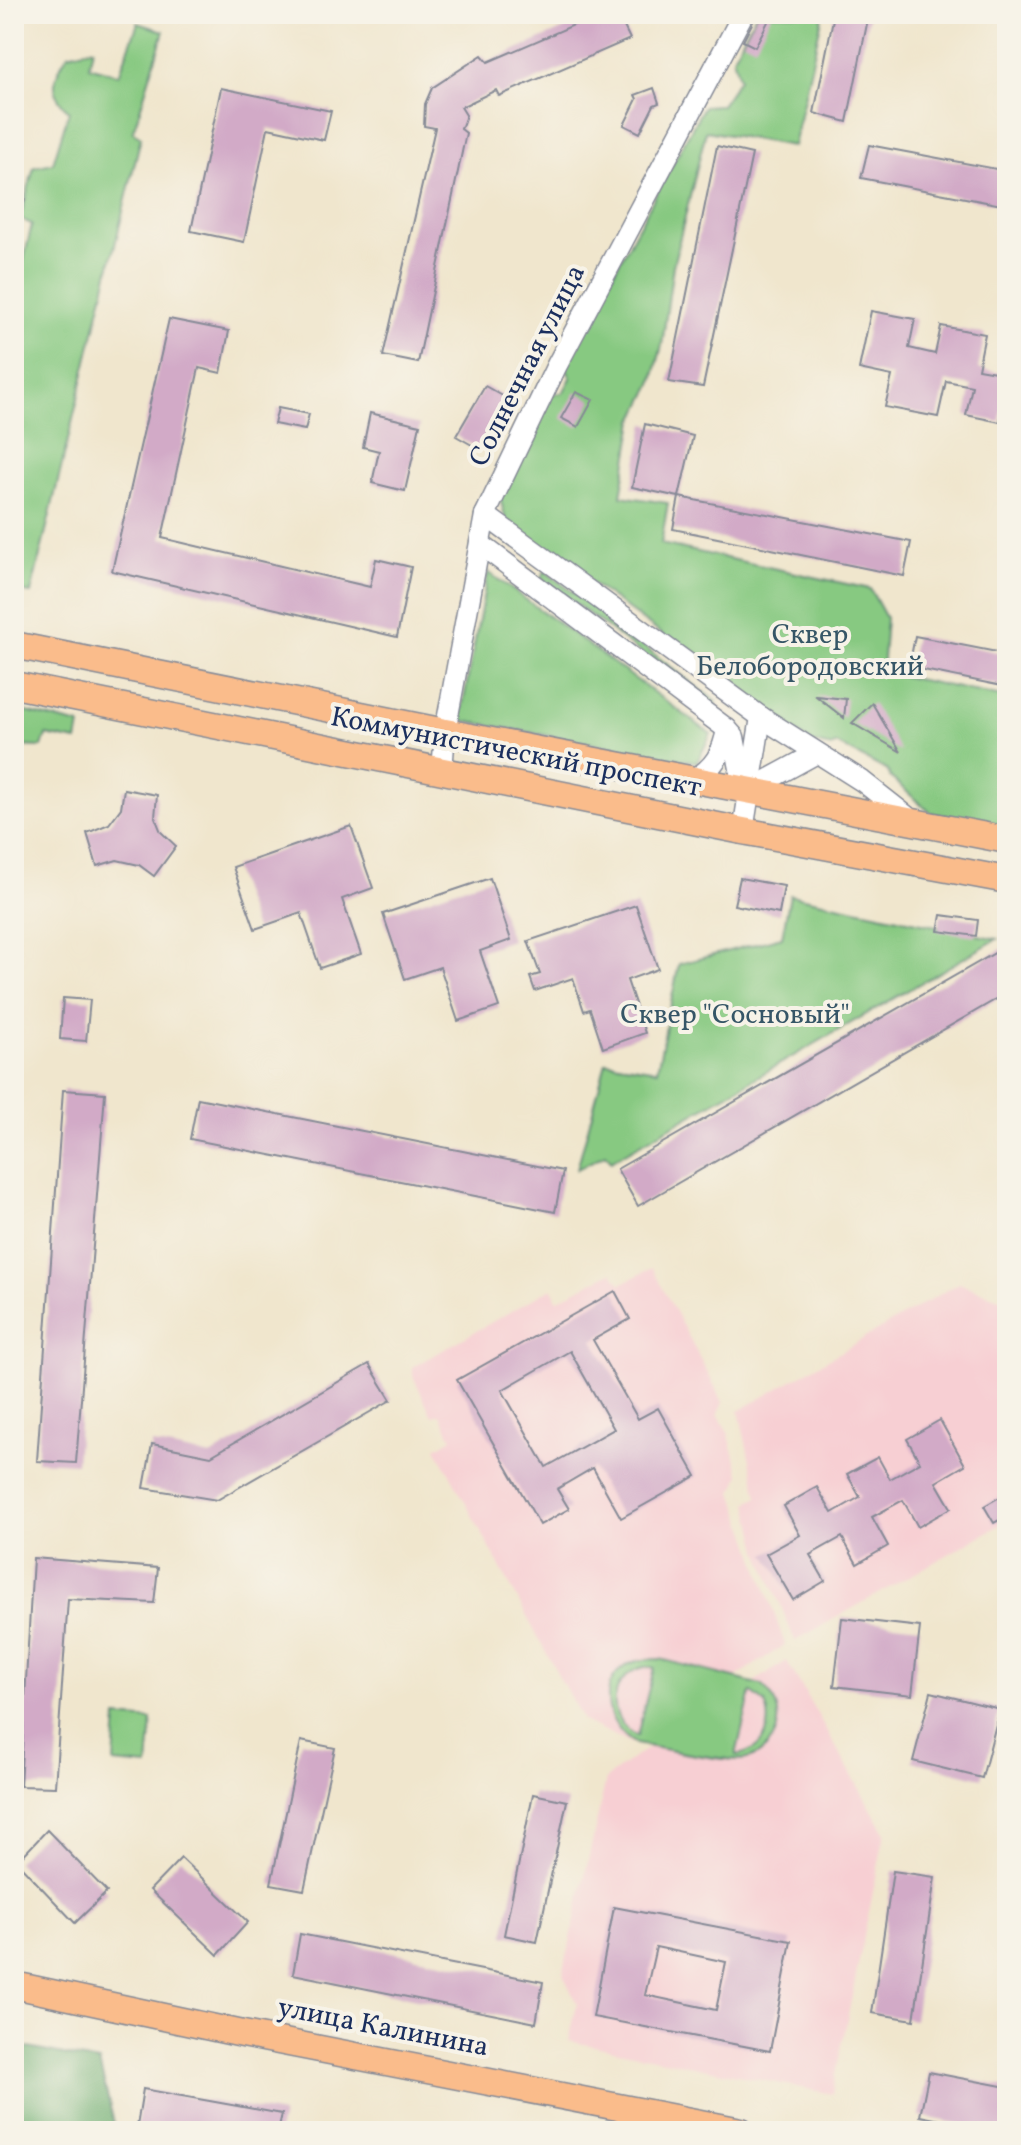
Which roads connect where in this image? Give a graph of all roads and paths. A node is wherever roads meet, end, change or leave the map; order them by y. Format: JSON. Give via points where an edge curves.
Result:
{"nodes":[{"id":1,"x":743,"y":14,"type":"edge"},
{"id":2,"x":485,"y":515,"type":"junction"},
{"id":3,"x":480,"y":544,"type":"junction"},
{"id":4,"x":14,"y":645,"type":"edge"},
{"id":5,"x":14,"y":685,"type":"edge"},
{"id":6,"x":761,"y":717,"type":"junction"},
{"id":7,"x":727,"y":729,"type":"junction"},
{"id":8,"x":445,"y":732,"type":"junction"},
{"id":9,"x":817,"y":753,"type":"junction"},
{"id":10,"x":442,"y":771,"type":"junction"},
{"id":11,"x":693,"y":780,"type":"junction"},
{"id":12,"x":751,"y":789,"type":"junction"},
{"id":13,"x":916,"y":823,"type":"junction"},
{"id":14,"x":743,"y":831,"type":"junction"},
{"id":15,"x":1007,"y":840,"type":"edge"},
{"id":16,"x":1007,"y":880,"type":"edge"},
{"id":17,"x":14,"y":1985,"type":"edge"},
{"id":18,"x":741,"y":2131,"type":"edge"}],
"edges":[{"from":1,"to":2,"type":"street","name":"Солнечная улица","via":[[557,365]]},
{"from":2,"to":3,"type":"street","name":"Солнечная улица"},
{"from":2,"to":6,"type":"street"},
{"from":3,"to":7,"type":"street"},
{"from":3,"to":8,"type":"street","name":"Солнечная улица"},
{"from":4,"to":8,"type":"main road","name":"Коммунистический проспект"},
{"from":5,"to":10,"type":"main road","name":"Коммунистический проспект"},
{"from":6,"to":9,"type":"street"},
{"from":6,"to":12,"type":"street"},
{"from":7,"to":11,"type":"street","via":[[709,771]]},
{"from":7,"to":12,"type":"street"},
{"from":8,"to":10,"type":"street","name":"Солнечная улица"},
{"from":8,"to":11,"type":"main road","name":"Коммунистический проспект"},
{"from":9,"to":12,"type":"street"},
{"from":9,"to":13,"type":"street"},
{"from":10,"to":14,"type":"main road","name":"Коммунистический проспект"},
{"from":11,"to":12,"type":"main road","name":"Коммунистический проспект"},
{"from":12,"to":13,"type":"main road","name":"Коммунистический проспект"},
{"from":12,"to":14,"type":"street"},
{"from":13,"to":15,"type":"main road","name":"Коммунистический проспект"},
{"from":14,"to":16,"type":"main road","name":"Коммунистический проспект"},
{"from":17,"to":18,"type":"main road","name":"улица Калинина"}]}
